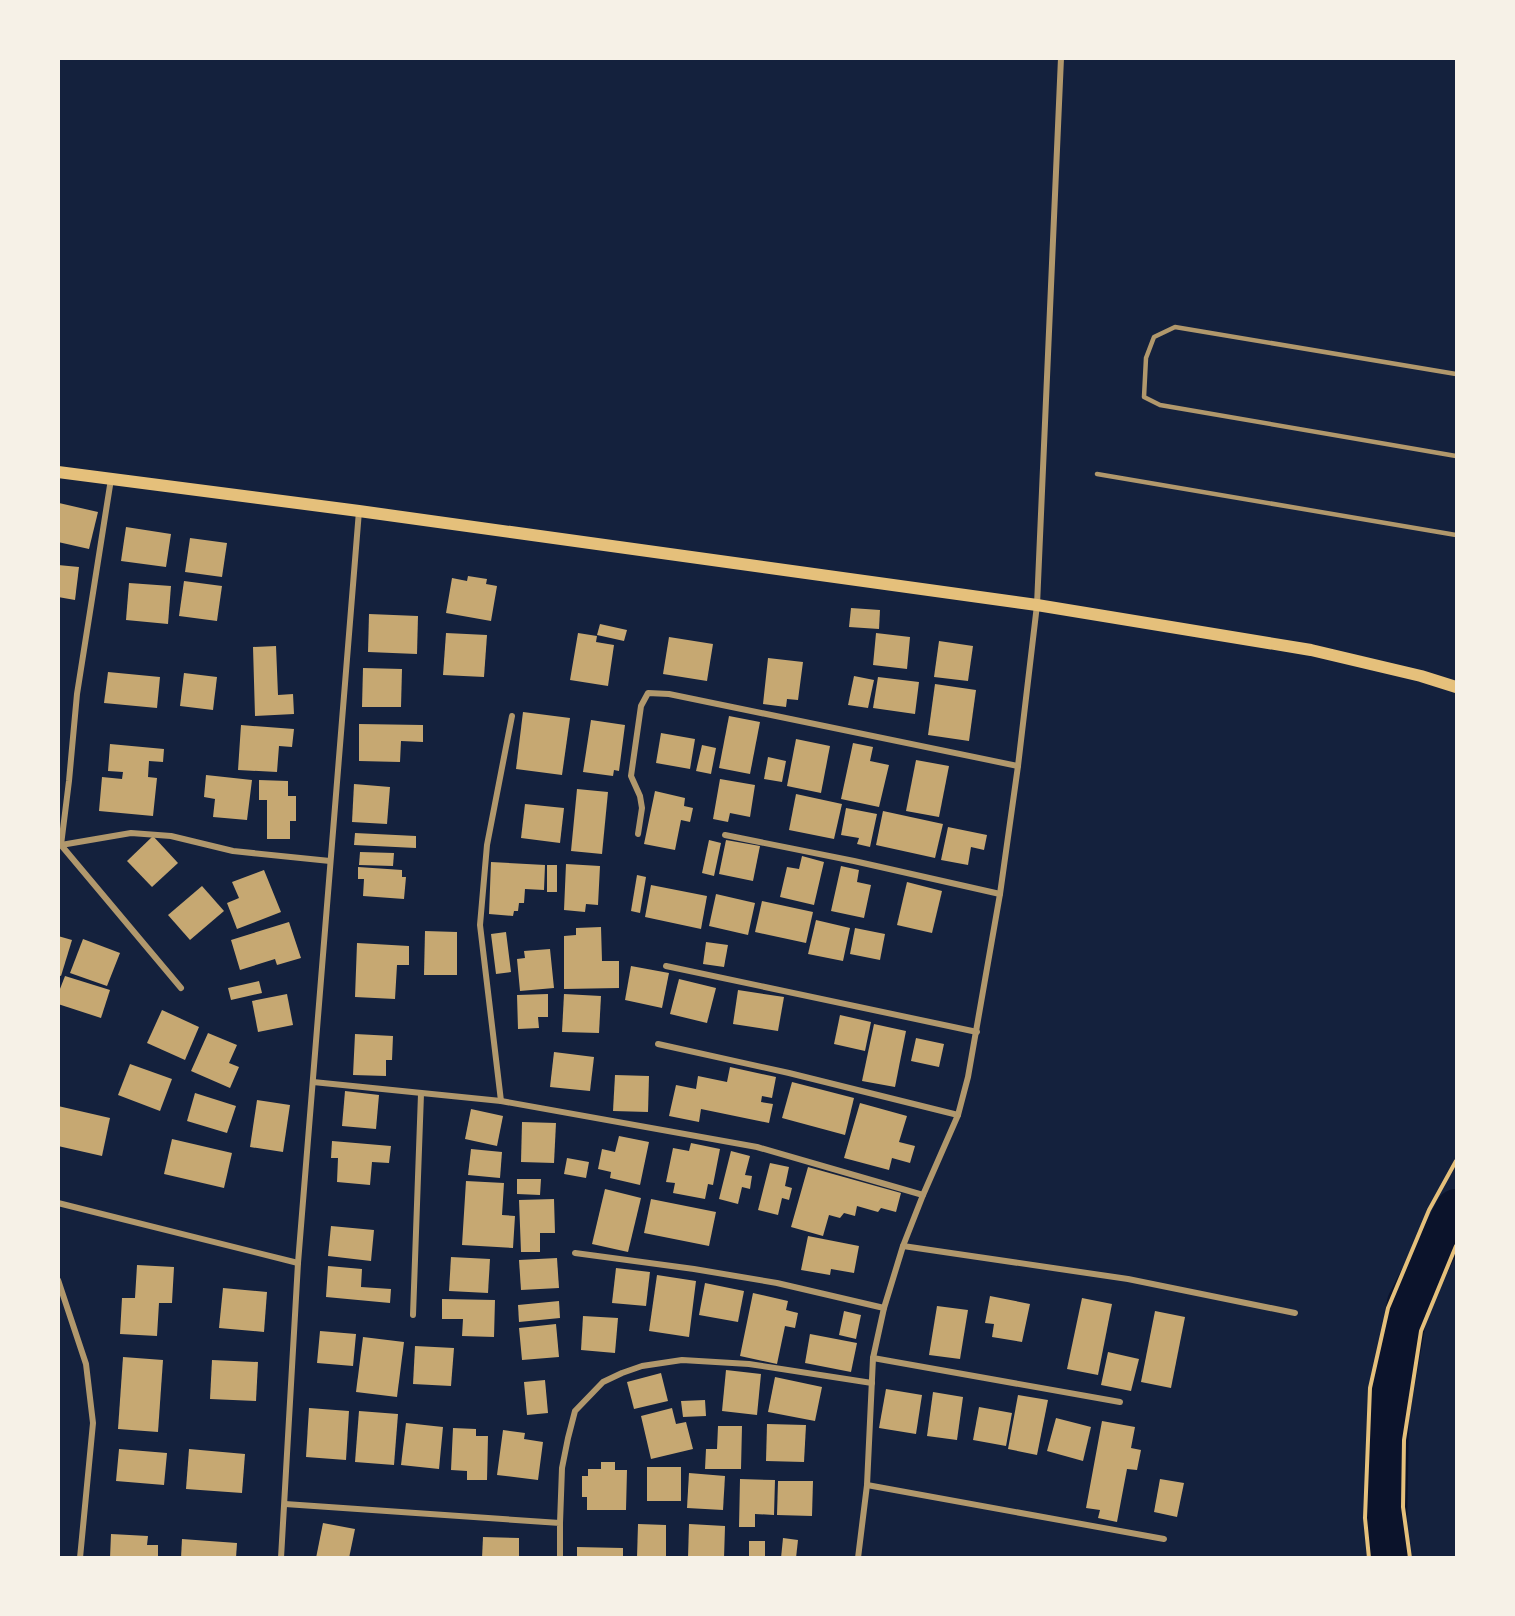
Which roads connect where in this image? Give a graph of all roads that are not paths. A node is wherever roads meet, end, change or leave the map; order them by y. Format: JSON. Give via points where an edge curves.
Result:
{"nodes":[{"id":1,"x":1061,"y":58,"type":"edge"},
{"id":2,"x":1456,"y":374,"type":"edge"},
{"id":3,"x":1456,"y":456,"type":"edge"},
{"id":4,"x":58,"y":472,"type":"edge"},
{"id":5,"x":1097,"y":474,"type":"dead end"},
{"id":6,"x":111,"y":479,"type":"junction"},
{"id":7,"x":358,"y":512,"type":"junction"},
{"id":8,"x":1456,"y":535,"type":"edge"},
{"id":9,"x":1037,"y":605,"type":"junction"},
{"id":10,"x":1456,"y":687,"type":"edge"},
{"id":11,"x":512,"y":716,"type":"dead end"},
{"id":12,"x":1018,"y":766,"type":"junction"},
{"id":13,"x":638,"y":834,"type":"dead end"},
{"id":14,"x":725,"y":835,"type":"dead end"},
{"id":15,"x":60,"y":845,"type":"edge"},
{"id":16,"x":330,"y":861,"type":"junction"},
{"id":17,"x":1000,"y":894,"type":"junction"},
{"id":18,"x":666,"y":966,"type":"dead end"},
{"id":19,"x":181,"y":988,"type":"dead end"},
{"id":20,"x":977,"y":1032,"type":"junction"},
{"id":21,"x":658,"y":1044,"type":"dead end"},
{"id":22,"x":313,"y":1082,"type":"junction"},
{"id":23,"x":421,"y":1094,"type":"junction"},
{"id":24,"x":501,"y":1101,"type":"junction"},
{"id":25,"x":958,"y":1115,"type":"junction"},
{"id":26,"x":923,"y":1195,"type":"junction"},
{"id":27,"x":58,"y":1203,"type":"edge"},
{"id":28,"x":903,"y":1246,"type":"junction"},
{"id":29,"x":575,"y":1253,"type":"dead end"},
{"id":30,"x":298,"y":1263,"type":"junction"},
{"id":31,"x":58,"y":1280,"type":"edge"},
{"id":32,"x":884,"y":1308,"type":"junction"},
{"id":33,"x":1295,"y":1314,"type":"dead end"},
{"id":34,"x":413,"y":1315,"type":"dead end"},
{"id":35,"x":873,"y":1358,"type":"junction"},
{"id":36,"x":872,"y":1383,"type":"junction"},
{"id":37,"x":1120,"y":1402,"type":"dead end"},
{"id":38,"x":867,"y":1485,"type":"junction"},
{"id":39,"x":285,"y":1504,"type":"junction"},
{"id":40,"x":560,"y":1523,"type":"junction"},
{"id":41,"x":1164,"y":1539,"type":"dead end"},
{"id":42,"x":81,"y":1557,"type":"edge"},
{"id":43,"x":281,"y":1557,"type":"edge"},
{"id":44,"x":560,"y":1557,"type":"edge"},
{"id":45,"x":858,"y":1557,"type":"edge"}],
"edges":[{"from":1,"to":9,"type":"street"},
{"from":2,"to":3,"type":"lane","via":[[1175,327],[1154,337],[1146,358],[1144,398],[1160,405]]},
{"from":4,"to":6,"type":"main road"},
{"from":5,"to":8,"type":"lane"},
{"from":6,"to":7,"type":"main road"},
{"from":6,"to":15,"type":"street","via":[[77,694]]},
{"from":7,"to":9,"type":"main road"},
{"from":7,"to":16,"type":"street"},
{"from":9,"to":10,"type":"main road","via":[[1311,650]]},
{"from":9,"to":12,"type":"street"},
{"from":11,"to":24,"type":"street","via":[[487,846],[480,925]]},
{"from":12,"to":13,"type":"street","via":[[669,694],[648,693],[641,706],[631,776],[642,808]]},
{"from":12,"to":17,"type":"street"},
{"from":14,"to":17,"type":"street"},
{"from":15,"to":16,"type":"street","via":[[131,833],[171,836],[233,851]]},
{"from":15,"to":19,"type":"street"},
{"from":16,"to":22,"type":"street"},
{"from":17,"to":20,"type":"street"},
{"from":18,"to":20,"type":"street"},
{"from":20,"to":25,"type":"street"},
{"from":21,"to":25,"type":"street"},
{"from":22,"to":23,"type":"street"},
{"from":22,"to":30,"type":"street"},
{"from":23,"to":24,"type":"street"},
{"from":23,"to":34,"type":"street"},
{"from":24,"to":26,"type":"street","via":[[757,1148]]},
{"from":25,"to":26,"type":"street"},
{"from":26,"to":28,"type":"street"},
{"from":27,"to":30,"type":"street"},
{"from":28,"to":32,"type":"street"},
{"from":28,"to":33,"type":"street","via":[[1128,1279]]},
{"from":29,"to":32,"type":"street","via":[[777,1283]]},
{"from":30,"to":39,"type":"street"},
{"from":31,"to":42,"type":"street","via":[[86,1364],[93,1423]]},
{"from":32,"to":35,"type":"street"},
{"from":35,"to":36,"type":"street"},
{"from":35,"to":37,"type":"street"},
{"from":36,"to":38,"type":"street"},
{"from":36,"to":40,"type":"street","via":[[749,1364],[682,1360],[622,1373],[603,1382],[575,1411],[562,1468]]},
{"from":38,"to":41,"type":"street"},
{"from":38,"to":45,"type":"street"},
{"from":39,"to":40,"type":"street"},
{"from":39,"to":43,"type":"street"},
{"from":40,"to":44,"type":"street"}]}
